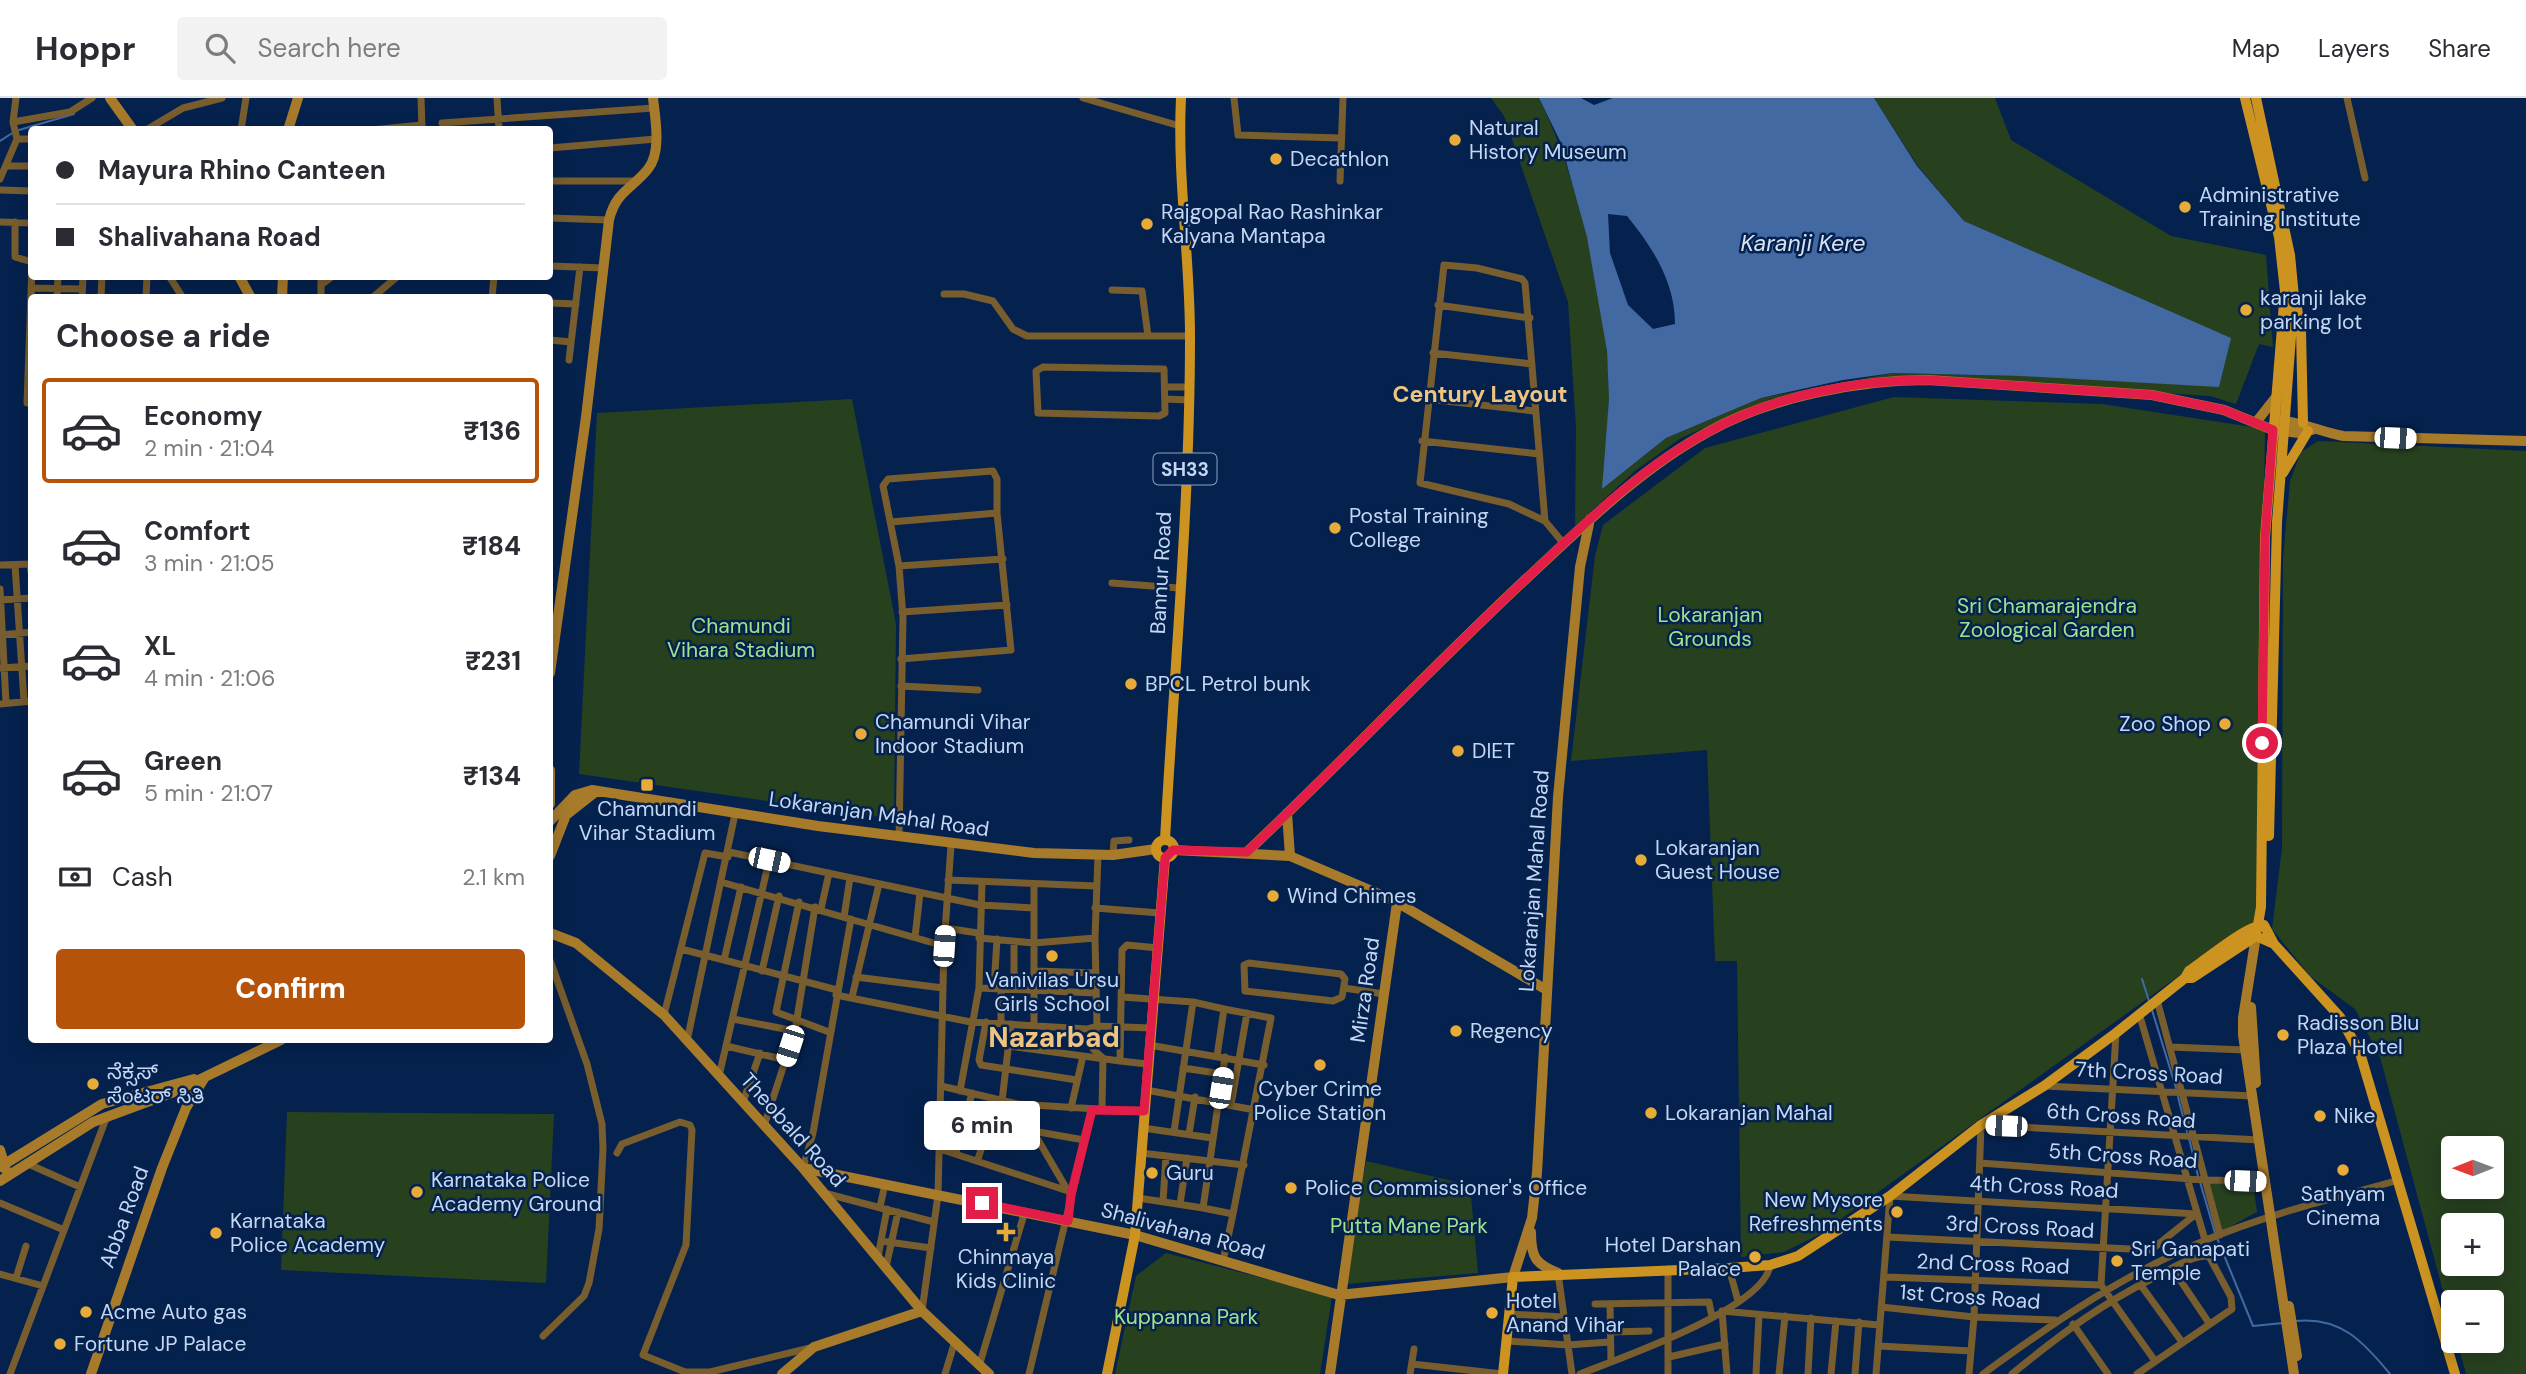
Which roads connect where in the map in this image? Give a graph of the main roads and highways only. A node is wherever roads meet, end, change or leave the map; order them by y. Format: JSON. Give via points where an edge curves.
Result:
{"nodes":[{"id":1,"x":110,"y":98,"type":"edge"},
{"id":2,"x":298,"y":98,"type":"edge"},
{"id":3,"x":1181,"y":98,"type":"edge"},
{"id":4,"x":2245,"y":98,"type":"edge"},
{"id":5,"x":2256,"y":98,"type":"edge"},
{"id":6,"x":653,"y":103,"type":"edge"},
{"id":7,"x":130,"y":126,"type":"edge"},
{"id":8,"x":289,"y":126,"type":"edge"},
{"id":9,"x":2294,"y":297,"type":"junction"},
{"id":10,"x":2278,"y":394,"type":"junction"},
{"id":11,"x":2256,"y":421,"type":"junction"},
{"id":12,"x":2279,"y":426,"type":"junction"},
{"id":13,"x":2308,"y":428,"type":"junction"},
{"id":14,"x":2526,"y":441,"type":"edge"},
{"id":15,"x":2282,"y":476,"type":"junction"},
{"id":16,"x":1590,"y":519,"type":"junction"},
{"id":17,"x":553,"y":650,"type":"edge"},
{"id":18,"x":597,"y":791,"type":"junction"},
{"id":19,"x":1287,"y":813,"type":"junction"},
{"id":20,"x":553,"y":818,"type":"edge"},
{"id":21,"x":1165,"y":840,"type":"junction"},
{"id":22,"x":553,"y":848,"type":"edge"},
{"id":23,"x":1156,"y":849,"type":"junction"},
{"id":24,"x":1247,"y":852,"type":"junction"},
{"id":25,"x":1169,"y":854,"type":"junction"},
{"id":26,"x":1290,"y":856,"type":"junction"},
{"id":27,"x":1397,"y":903,"type":"junction"},
{"id":28,"x":553,"y":929,"type":"edge"},
{"id":29,"x":2260,"y":931,"type":"junction"},
{"id":30,"x":1545,"y":989,"type":"junction"},
{"id":31,"x":272,"y":1043,"type":"edge"},
{"id":32,"x":205,"y":1076,"type":"junction"},
{"id":33,"x":0,"y":1150,"type":"edge"},
{"id":34,"x":2,"y":1166,"type":"edge"},
{"id":35,"x":803,"y":1168,"type":"junction"},
{"id":36,"x":4,"y":1179,"type":"edge"},
{"id":37,"x":2273,"y":1217,"type":"junction"},
{"id":38,"x":1532,"y":1218,"type":"junction"},
{"id":39,"x":1135,"y":1235,"type":"junction"},
{"id":40,"x":1558,"y":1273,"type":"junction"},
{"id":41,"x":1513,"y":1276,"type":"junction"},
{"id":42,"x":1339,"y":1295,"type":"junction"},
{"id":43,"x":922,"y":1311,"type":"junction"},
{"id":44,"x":2289,"y":1325,"type":"junction"},
{"id":45,"x":983,"y":1370,"type":"edge"},
{"id":46,"x":91,"y":1374,"type":"edge"},
{"id":47,"x":782,"y":1374,"type":"edge"},
{"id":48,"x":1107,"y":1374,"type":"edge"},
{"id":49,"x":1330,"y":1374,"type":"edge"},
{"id":50,"x":1503,"y":1374,"type":"edge"},
{"id":51,"x":2294,"y":1374,"type":"edge"},
{"id":52,"x":2300,"y":1374,"type":"edge"},
{"id":53,"x":2455,"y":1374,"type":"edge"}],
"edges":[{"from":1,"to":7,"type":"main road"},
{"from":2,"to":8,"type":"main road"},
{"from":3,"to":21,"type":"main road","name":"Bannur Road","number":"SH33","via":[[1189,400]]},
{"from":4,"to":10,"type":"main road","via":[[2284,273]]},
{"from":5,"to":9,"type":"main road","via":[[2290,255]]},
{"from":6,"to":17,"type":"main road","via":[[656,139],[650,167],[614,202],[609,220]]},
{"from":9,"to":12,"type":"main road"},
{"from":9,"to":13,"type":"main road"},
{"from":10,"to":11,"type":"main road"},
{"from":10,"to":12,"type":"main road"},
{"from":11,"to":12,"type":"main road"},
{"from":11,"to":16,"type":"main road","via":[[2140,394],[1928,380],[1844,386],[1762,409],[1709,431],[1654,465]]},
{"from":12,"to":13,"type":"main road"},
{"from":12,"to":15,"type":"main road"},
{"from":12,"to":29,"type":"main road","via":[[2265,537]]},
{"from":13,"to":14,"type":"main road","via":[[2343,436]]},
{"from":13,"to":15,"type":"main road"},
{"from":15,"to":29,"type":"main road"},
{"from":16,"to":19,"type":"main road","via":[[1438,661]]},
{"from":16,"to":30,"type":"main road","name":"Lokaranjan Mahal Road","via":[[1581,555]]},
{"from":18,"to":20,"type":"main road","via":[[575,795]]},
{"from":18,"to":22,"type":"main road","via":[[566,815]]},
{"from":18,"to":23,"type":"main road","name":"Lokaranjan Mahal Road","via":[[951,845],[1098,855]]},
{"from":19,"to":24,"type":"main road"},
{"from":19,"to":26,"type":"main road"},
{"from":21,"to":23,"type":"main road"},
{"from":21,"to":25,"type":"main road","via":[[1171,843]]},
{"from":23,"to":25,"type":"main road","via":[[1159,855]]},
{"from":24,"to":25,"type":"main road"},
{"from":24,"to":26,"type":"main road"},
{"from":25,"to":39,"type":"main road","via":[[1160,913]]},
{"from":26,"to":27,"type":"main road"},
{"from":27,"to":30,"type":"main road"},
{"from":27,"to":42,"type":"main road","name":"Mirza Road"},
{"from":28,"to":35,"type":"main road","name":"Theobald Road","via":[[570,935],[664,1015]]},
{"from":29,"to":37,"type":"main road","via":[[2249,1017]]},
{"from":29,"to":37,"type":"main road","via":[[2243,1018],[2264,1181]]},
{"from":29,"to":40,"type":"main road","via":[[2189,971],[2116,1033],[1981,1125],[1816,1247],[1770,1265]]},
{"from":29,"to":53,"type":"main road","via":[[2350,1031],[2369,1075]]},
{"from":30,"to":38,"type":"main road","name":"Lokaranjan Mahal Road"},
{"from":31,"to":32,"type":"main road"},
{"from":32,"to":34,"type":"main road","via":[[102,1104]]},
{"from":32,"to":36,"type":"main road","via":[[174,1093],[107,1115]]},
{"from":32,"to":46,"type":"main road","name":"Abba Road","via":[[186,1108],[162,1168]]},
{"from":33,"to":34,"type":"main road"},
{"from":34,"to":36,"type":"main road"},
{"from":35,"to":39,"type":"main road","name":"Shalivahana Road"},
{"from":35,"to":43,"type":"main road","name":"Theobald Road"},
{"from":37,"to":44,"type":"main road"},
{"from":38,"to":40,"type":"main road","via":[[1532,1257]]},
{"from":38,"to":41,"type":"main road","name":"Lokaranjan Mahal Road"},
{"from":39,"to":42,"type":"main road","name":"Shalivahana Road"},
{"from":39,"to":48,"type":"main road"},
{"from":40,"to":41,"type":"main road"},
{"from":41,"to":42,"type":"main road","name":"Shalivahana Road"},
{"from":41,"to":50,"type":"main road","name":"Lokaranjan Mahal Road"},
{"from":42,"to":49,"type":"main road","name":"Mirza Road"},
{"from":43,"to":45,"type":"main road","name":"Theobald Road"},
{"from":43,"to":47,"type":"main road","via":[[814,1347]]},
{"from":44,"to":51,"type":"main road"},
{"from":44,"to":52,"type":"main road"}]}
